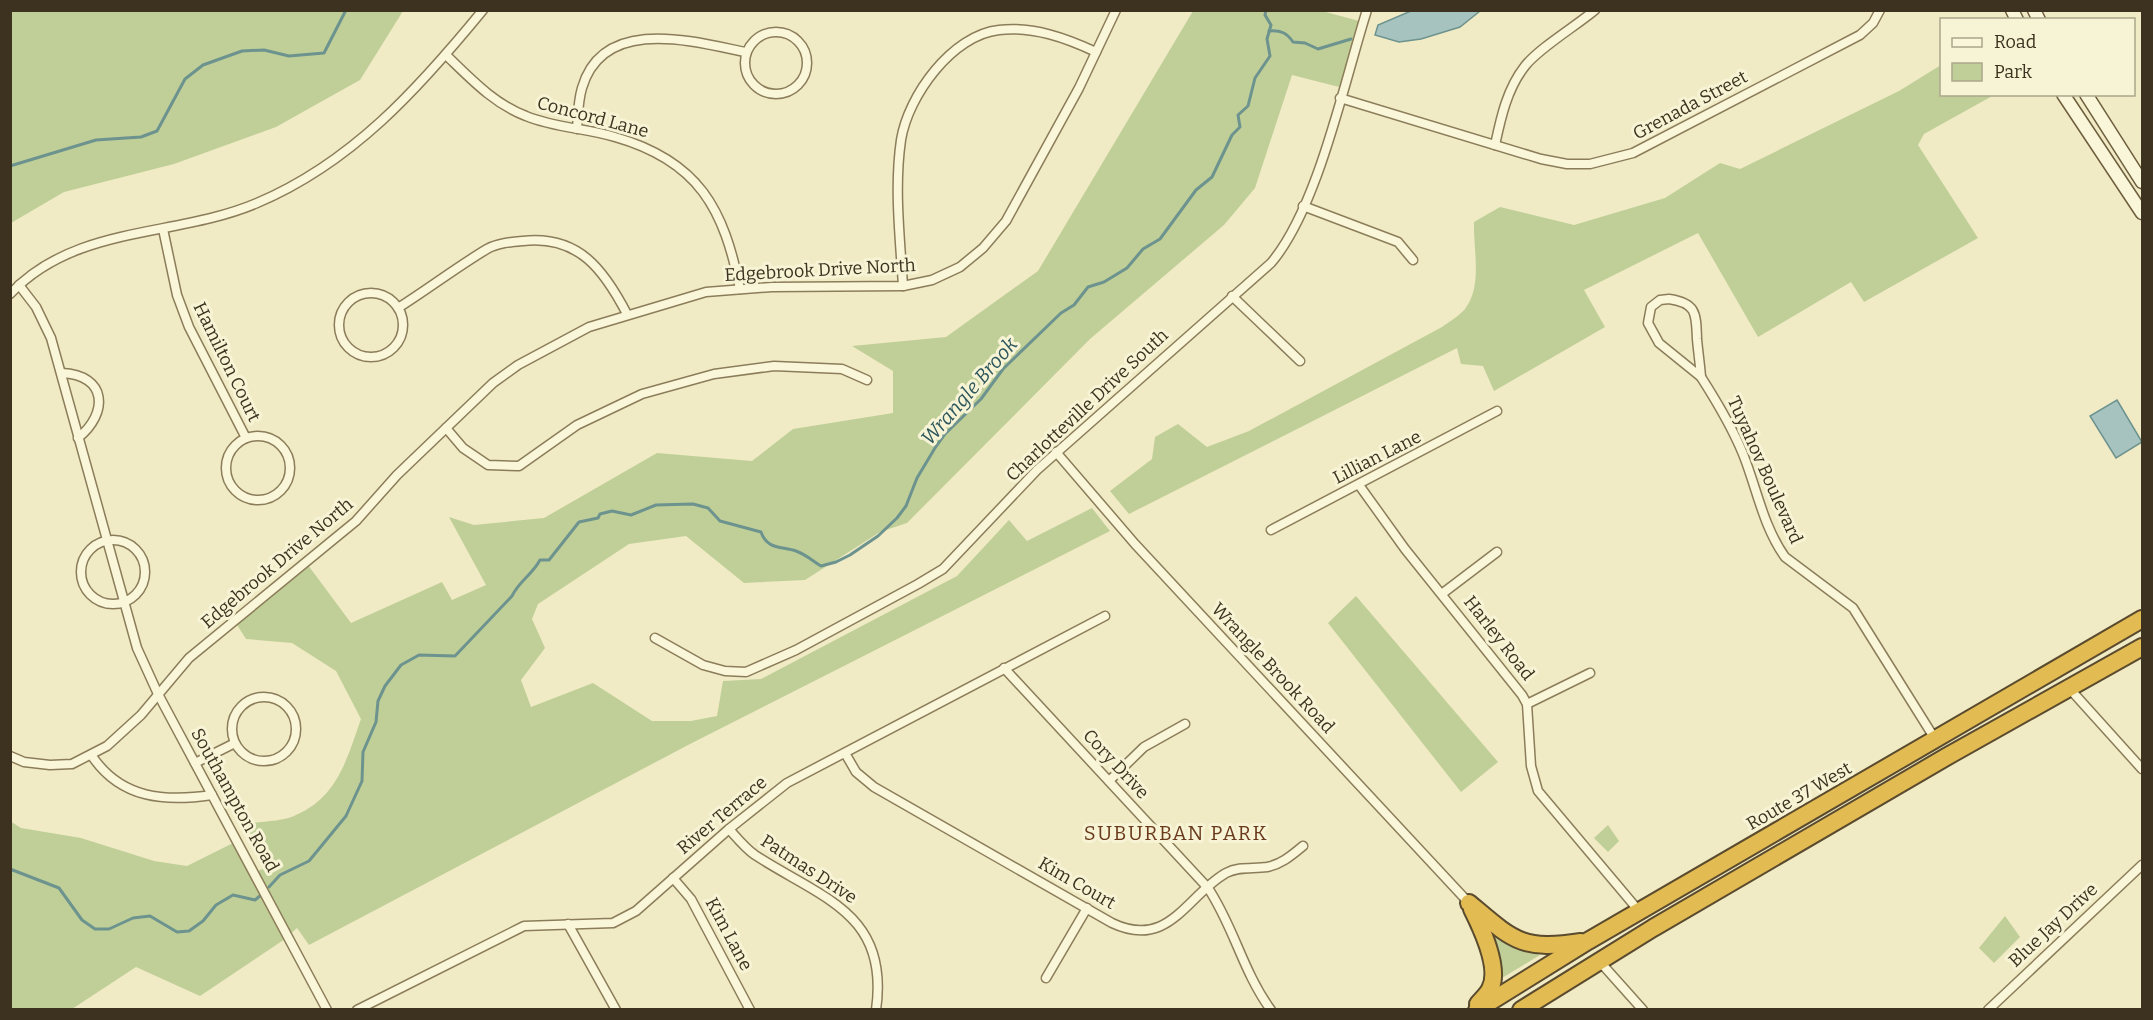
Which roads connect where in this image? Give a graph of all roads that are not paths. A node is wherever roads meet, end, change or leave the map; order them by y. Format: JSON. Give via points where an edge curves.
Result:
{"nodes":[{"id":1,"x":483,"y":10,"type":"edge"},
{"id":2,"x":1116,"y":10,"type":"edge"},
{"id":3,"x":1367,"y":10,"type":"edge"},
{"id":4,"x":1595,"y":10,"type":"edge"},
{"id":5,"x":1880,"y":10,"type":"edge"},
{"id":6,"x":745,"y":52,"type":"junction"},
{"id":7,"x":1096,"y":52,"type":"junction"},
{"id":8,"x":446,"y":55,"type":"junction"},
{"id":9,"x":2064,"y":96,"type":"edge"},
{"id":10,"x":1340,"y":98,"type":"junction"},
{"id":11,"x":2089,"y":100,"type":"edge"},
{"id":12,"x":2075,"y":114,"type":"junction"},
{"id":13,"x":576,"y":129,"type":"junction"},
{"id":14,"x":1494,"y":145,"type":"junction"},
{"id":15,"x":2142,"y":182,"type":"edge"},
{"id":16,"x":1304,"y":206,"type":"junction"},
{"id":17,"x":2142,"y":213,"type":"edge"},
{"id":18,"x":163,"y":229,"type":"junction"},
{"id":19,"x":1413,"y":260,"type":"dead end"},
{"id":20,"x":18,"y":285,"type":"junction"},
{"id":21,"x":903,"y":286,"type":"junction"},
{"id":22,"x":740,"y":289,"type":"junction"},
{"id":23,"x":10,"y":294,"type":"edge"},
{"id":24,"x":1232,"y":296,"type":"junction"},
{"id":25,"x":398,"y":308,"type":"junction"},
{"id":26,"x":627,"y":314,"type":"junction"},
{"id":27,"x":1300,"y":361,"type":"dead end"},
{"id":28,"x":62,"y":373,"type":"junction"},
{"id":29,"x":1701,"y":377,"type":"junction"},
{"id":30,"x":867,"y":381,"type":"dead end"},
{"id":31,"x":1497,"y":411,"type":"dead end"},
{"id":32,"x":446,"y":428,"type":"junction"},
{"id":33,"x":78,"y":438,"type":"junction"},
{"id":34,"x":246,"y":438,"type":"junction"},
{"id":35,"x":1056,"y":452,"type":"junction"},
{"id":36,"x":1359,"y":485,"type":"junction"},
{"id":37,"x":1271,"y":530,"type":"dead end"},
{"id":38,"x":105,"y":541,"type":"junction"},
{"id":39,"x":1497,"y":552,"type":"dead end"},
{"id":40,"x":1443,"y":593,"type":"junction"},
{"id":41,"x":122,"y":603,"type":"junction"},
{"id":42,"x":1105,"y":616,"type":"dead end"},
{"id":43,"x":2142,"y":619,"type":"edge"},
{"id":44,"x":655,"y":638,"type":"dead end"},
{"id":45,"x":2142,"y":647,"type":"edge"},
{"id":46,"x":1004,"y":668,"type":"junction"},
{"id":47,"x":1590,"y":673,"type":"dead end"},
{"id":48,"x":2069,"y":688,"type":"junction"},
{"id":49,"x":158,"y":694,"type":"junction"},
{"id":50,"x":1527,"y":704,"type":"junction"},
{"id":51,"x":1185,"y":724,"type":"dead end"},
{"id":52,"x":1935,"y":739,"type":"junction"},
{"id":53,"x":235,"y":742,"type":"junction"},
{"id":54,"x":845,"y":753,"type":"junction"},
{"id":55,"x":10,"y":756,"type":"edge"},
{"id":56,"x":92,"y":756,"type":"junction"},
{"id":57,"x":195,"y":763,"type":"junction"},
{"id":58,"x":2142,"y":769,"type":"edge"},
{"id":59,"x":1109,"y":781,"type":"junction"},
{"id":60,"x":212,"y":795,"type":"junction"},
{"id":61,"x":729,"y":829,"type":"junction"},
{"id":62,"x":1303,"y":846,"type":"dead end"},
{"id":63,"x":2142,"y":865,"type":"edge"},
{"id":64,"x":673,"y":878,"type":"junction"},
{"id":65,"x":1208,"y":888,"type":"junction"},
{"id":66,"x":1469,"y":903,"type":"junction"},
{"id":67,"x":1086,"y":908,"type":"junction"},
{"id":68,"x":1639,"y":911,"type":"junction"},
{"id":69,"x":568,"y":924,"type":"junction"},
{"id":70,"x":1588,"y":941,"type":"junction"},
{"id":71,"x":1601,"y":963,"type":"junction"},
{"id":72,"x":1046,"y":978,"type":"dead end"},
{"id":73,"x":327,"y":1010,"type":"edge"},
{"id":74,"x":357,"y":1010,"type":"edge"},
{"id":75,"x":616,"y":1010,"type":"edge"},
{"id":76,"x":750,"y":1010,"type":"edge"},
{"id":77,"x":876,"y":1010,"type":"edge"},
{"id":78,"x":1271,"y":1010,"type":"edge"},
{"id":79,"x":1475,"y":1010,"type":"edge"},
{"id":80,"x":1521,"y":1010,"type":"edge"},
{"id":81,"x":1643,"y":1010,"type":"edge"},
{"id":82,"x":1988,"y":1010,"type":"edge"}],
"edges":[{"from":1,"to":8,"type":"street"},
{"from":2,"to":7,"type":"street","name":"Edgebrook Drive North"},
{"from":3,"to":10,"type":"street","name":"Charlotteville Drive South"},
{"from":4,"to":14,"type":"street","via":[[1526,64],[1503,108]]},
{"from":5,"to":14,"type":"street","name":"Grenada Street","via":[[1860,35],[1633,153],[1590,164],[1567,164]]},
{"from":6,"to":6,"type":"street","via":[[747,77],[756,87],[784,93],[802,80],[808,59],[803,46],[792,36],[777,31],[769,33]]},
{"from":6,"to":13,"type":"street","via":[[655,38],[616,46],[586,77]]},
{"from":7,"to":21,"type":"street","name":"Edgebrook Drive North","via":[[1006,221],[960,267],[932,280]]},
{"from":7,"to":21,"type":"street","via":[[1048,34],[998,30],[963,46],[922,86],[904,126],[897,177]]},
{"from":8,"to":13,"type":"street","name":"Concord Lane","via":[[509,109]]},
{"from":8,"to":18,"type":"street","via":[[380,125],[308,178],[257,203],[196,223]]},
{"from":9,"to":12,"type":"main road"},
{"from":10,"to":14,"type":"street","name":"Grenada Street"},
{"from":10,"to":16,"type":"street","name":"Charlotteville Drive South"},
{"from":11,"to":12,"type":"main road"},
{"from":11,"to":15,"type":"main road"},
{"from":12,"to":17,"type":"main road"},
{"from":13,"to":22,"type":"street","name":"Concord Lane","via":[[615,136],[652,150],[698,183],[715,207],[731,246]]},
{"from":16,"to":19,"type":"street","via":[[1398,242]]},
{"from":16,"to":24,"type":"street","name":"Charlotteville Drive South","via":[[1287,243]]},
{"from":18,"to":20,"type":"street","via":[[79,247]]},
{"from":18,"to":34,"type":"street","name":"Hamilton Court","via":[[177,295],[189,327]]},
{"from":20,"to":23,"type":"street"},
{"from":20,"to":28,"type":"street","name":"Southampton Road","via":[[36,307]]},
{"from":21,"to":22,"type":"street","name":"Edgebrook Drive North"},
{"from":22,"to":26,"type":"street","name":"Edgebrook Drive North","via":[[706,292]]},
{"from":24,"to":27,"type":"street"},
{"from":24,"to":35,"type":"street","name":"Charlotteville Drive South"},
{"from":25,"to":25,"type":"street","via":[[391,300],[371,293],[351,301],[340,319],[343,340],[358,354],[368,357],[387,353],[401,338],[403,327]]},
{"from":25,"to":26,"type":"street","via":[[489,248],[544,238],[594,263],[609,280]]},
{"from":26,"to":32,"type":"street","name":"Edgebrook Drive North","via":[[589,327],[518,365]]},
{"from":28,"to":33,"type":"street","name":"Southampton Road"},
{"from":28,"to":33,"type":"street","via":[[83,377],[99,396],[100,410],[93,425]]},
{"from":29,"to":29,"type":"street","name":"Tuyahov Boulevard","via":[[1697,321],[1692,309],[1682,300],[1660,300],[1651,307],[1649,328],[1659,343]]},
{"from":29,"to":52,"type":"street","name":"Tuyahov Boulevard","via":[[1725,414],[1778,547],[1785,557],[1853,608]]},
{"from":30,"to":32,"type":"street","via":[[842,369],[774,366],[714,374],[631,399],[577,425],[519,466],[488,465],[463,448]]},
{"from":31,"to":36,"type":"street","name":"Lillian Lane"},
{"from":32,"to":49,"type":"street","name":"Edgebrook Drive North","via":[[356,520],[189,658]]},
{"from":33,"to":38,"type":"street","name":"Southampton Road"},
{"from":34,"to":34,"type":"street","name":"Hamilton Court","via":[[230,453],[226,463],[230,484],[245,498],[266,499],[284,488],[290,468],[288,458],[276,441]]},
{"from":35,"to":44,"type":"street","name":"Charlotteville Drive South","via":[[943,569],[761,667],[746,672],[703,665]]},
{"from":35,"to":66,"type":"street","name":"Wrangle Brook Road","via":[[1135,544]]},
{"from":36,"to":37,"type":"street","name":"Lillian Lane"},
{"from":36,"to":40,"type":"street","name":"Harley Road"},
{"from":38,"to":41,"type":"street","name":"Southampton Road"},
{"from":38,"to":41,"type":"street","via":[[127,543],[136,549],[145,569],[140,590]]},
{"from":38,"to":41,"type":"street","via":[[96,545],[83,561],[82,581],[93,597],[112,604]]},
{"from":39,"to":40,"type":"street"},
{"from":40,"to":50,"type":"street","name":"Harley Road"},
{"from":41,"to":49,"type":"street","name":"Southampton Road","via":[[136,648]]},
{"from":42,"to":46,"type":"street","name":"River Terrace"},
{"from":43,"to":52,"type":"highway","name":"Route 37 West"},
{"from":45,"to":48,"type":"highway"},
{"from":46,"to":54,"type":"street","name":"River Terrace"},
{"from":46,"to":59,"type":"street","name":"Cory Drive"},
{"from":47,"to":50,"type":"street"},
{"from":48,"to":58,"type":"street"},
{"from":48,"to":71,"type":"highway","via":[[1653,928]]},
{"from":49,"to":56,"type":"street","name":"Edgebrook Drive North"},
{"from":49,"to":57,"type":"street","name":"Southampton Road"},
{"from":50,"to":68,"type":"street","name":"Harley Road","via":[[1531,766],[1538,791]]},
{"from":51,"to":59,"type":"street","via":[[1144,747]]},
{"from":52,"to":68,"type":"highway","name":"Route 37 West"},
{"from":53,"to":53,"type":"street","via":[[232,723],[249,700],[278,700],[292,713],[296,733],[293,743],[279,757],[259,760],[241,751]]},
{"from":53,"to":57,"type":"street"},
{"from":54,"to":61,"type":"street","name":"River Terrace","via":[[787,783]]},
{"from":54,"to":67,"type":"street","name":"Kim Court","via":[[856,772],[874,787]]},
{"from":55,"to":56,"type":"street","via":[[50,765],[72,764]]},
{"from":56,"to":60,"type":"street","via":[[109,777],[144,794],[171,800]]},
{"from":57,"to":60,"type":"street","name":"Southampton Road"},
{"from":59,"to":65,"type":"street","name":"Cory Drive"},
{"from":60,"to":73,"type":"street","name":"Southampton Road"},
{"from":61,"to":64,"type":"street","name":"River Terrace"},
{"from":61,"to":77,"type":"street","name":"Patmas Drive","via":[[752,854],[835,901],[855,920],[870,940],[877,962]]},
{"from":62,"to":65,"type":"street","name":"Kim Court","via":[[1274,865],[1231,871]]},
{"from":63,"to":82,"type":"street","name":"Blue Jay Drive"},
{"from":64,"to":69,"type":"street","name":"River Terrace","via":[[636,911],[613,923]]},
{"from":64,"to":76,"type":"street","name":"Kim Lane","via":[[691,899]]},
{"from":65,"to":67,"type":"street","name":"Kim Court","via":[[1174,920],[1151,929],[1122,927]]},
{"from":65,"to":78,"type":"street","name":"Cory Drive","via":[[1222,908],[1255,987]]},
{"from":66,"to":70,"type":"highway","via":[[1523,943],[1553,947]]},
{"from":66,"to":79,"type":"highway","via":[[1489,952],[1493,981]]},
{"from":67,"to":72,"type":"street"},
{"from":68,"to":70,"type":"highway","name":"Route 37 West"},
{"from":69,"to":74,"type":"street","name":"River Terrace","via":[[524,926]]},
{"from":69,"to":75,"type":"street"},
{"from":70,"to":79,"type":"highway","name":"Route 37 West"},
{"from":71,"to":80,"type":"highway"},
{"from":71,"to":81,"type":"street"}]}
